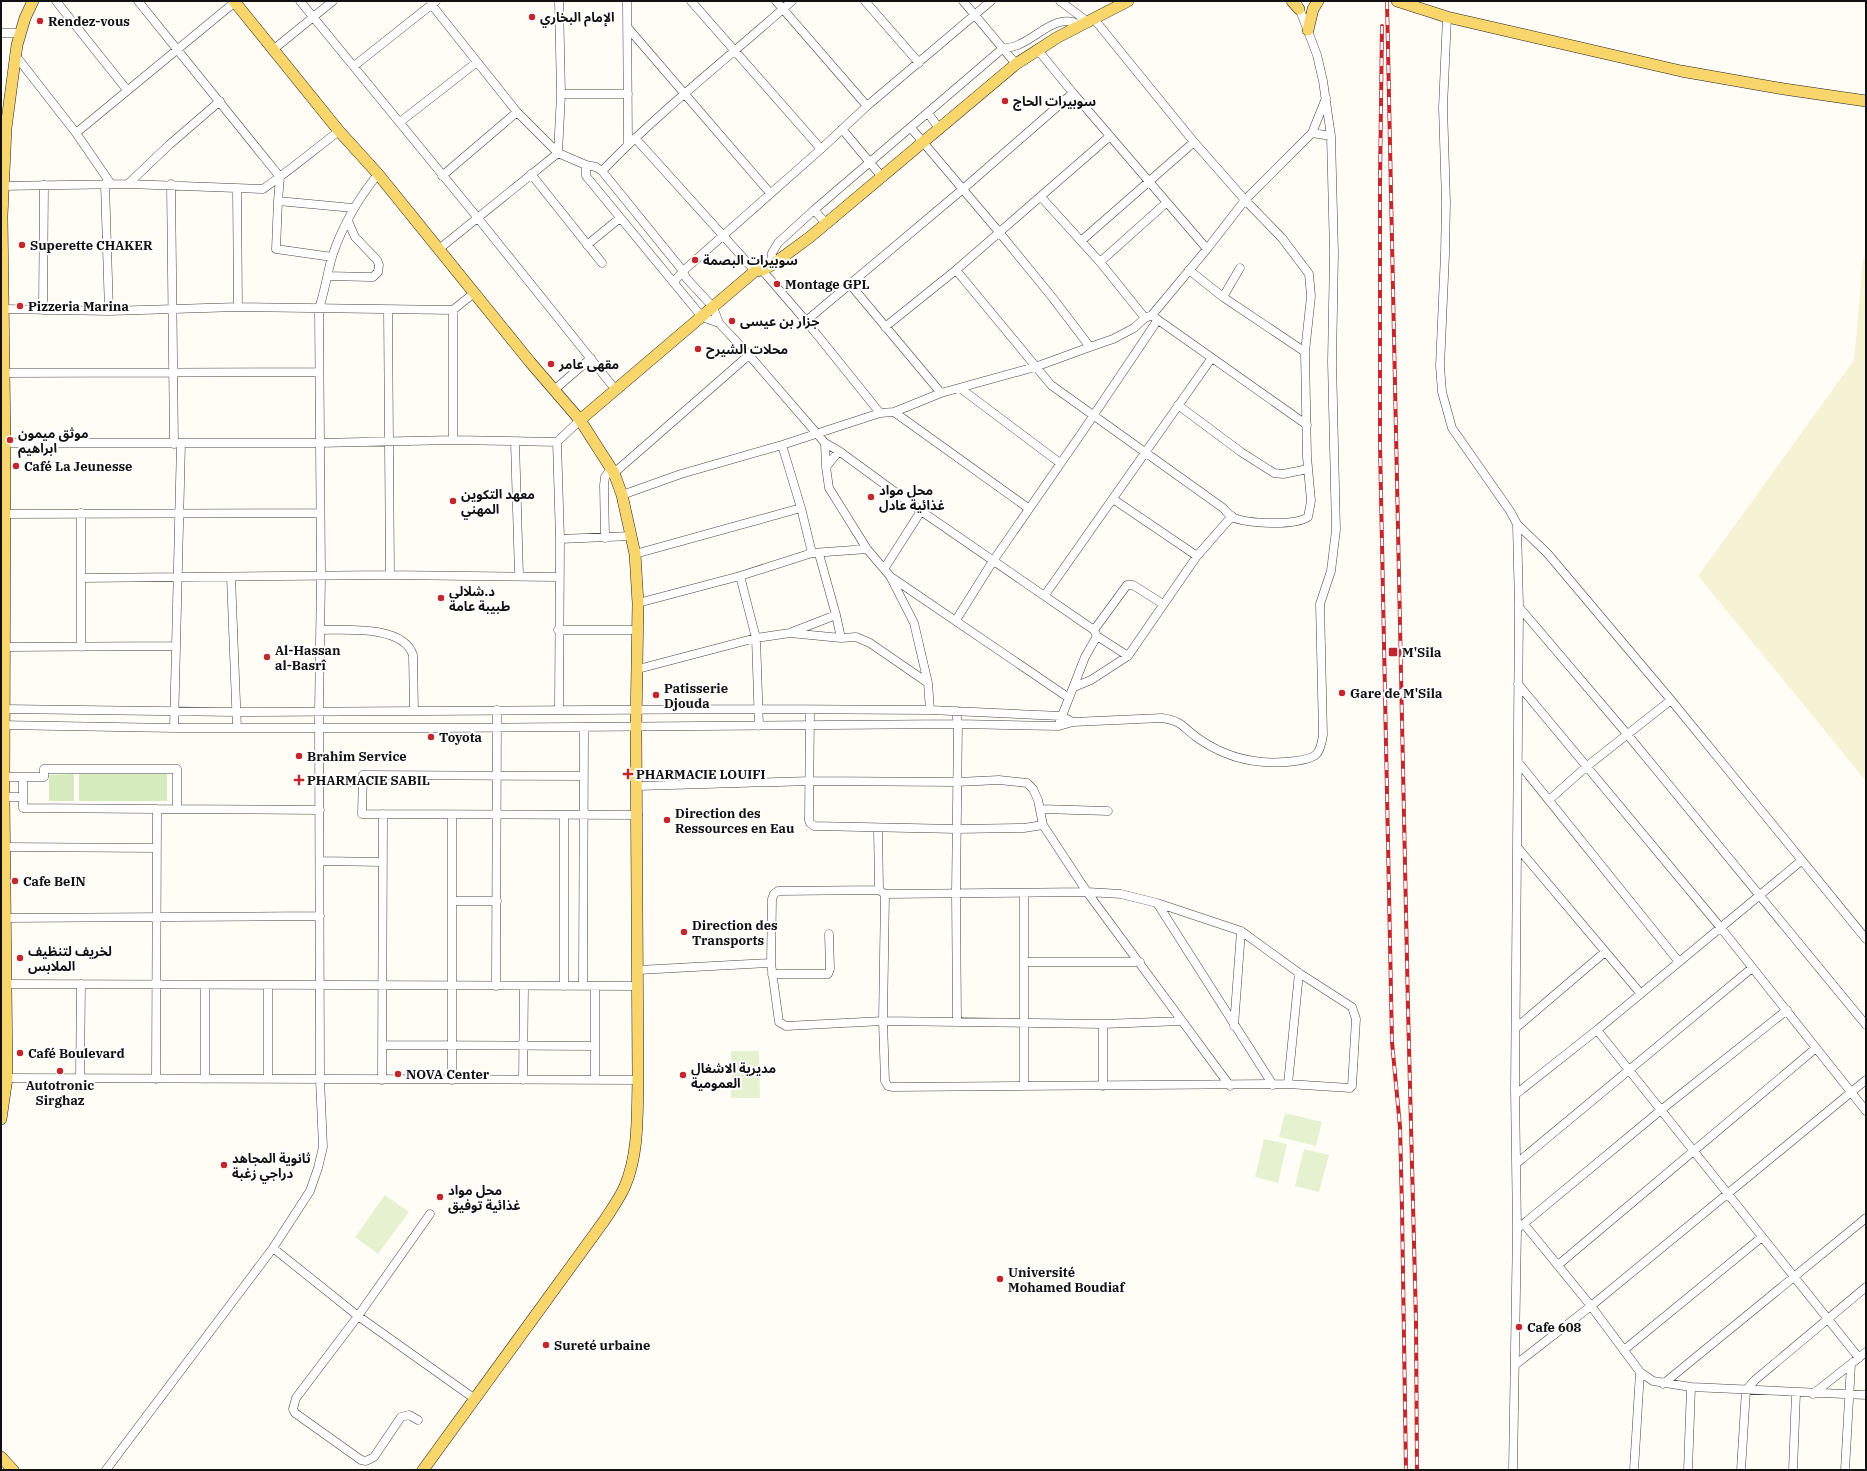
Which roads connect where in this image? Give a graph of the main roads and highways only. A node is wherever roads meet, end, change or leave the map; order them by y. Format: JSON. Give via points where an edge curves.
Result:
{"nodes":[{"id":1,"x":33,"y":1,"type":"edge"},
{"id":2,"x":1128,"y":1,"type":"edge"},
{"id":3,"x":1318,"y":1,"type":"edge"},
{"id":4,"x":1397,"y":1,"type":"edge"},
{"id":5,"x":235,"y":2,"type":"edge"},
{"id":6,"x":1308,"y":30,"type":"road end"},
{"id":7,"x":1866,"y":101,"type":"edge"},
{"id":8,"x":4,"y":132,"type":"edge"},
{"id":9,"x":2,"y":185,"type":"edge"},
{"id":10,"x":1,"y":216,"type":"edge"},
{"id":11,"x":580,"y":420,"type":"junction"},
{"id":12,"x":3,"y":443,"type":"edge"},
{"id":13,"x":3,"y":710,"type":"edge"},
{"id":14,"x":3,"y":726,"type":"edge"},
{"id":15,"x":1,"y":1119,"type":"edge"},
{"id":16,"x":1,"y":1456,"type":"edge"},
{"id":17,"x":13,"y":1470,"type":"edge"},
{"id":18,"x":423,"y":1470,"type":"edge"}],
"edges":[{"from":1,"to":8,"type":"main road","via":[[21,33]]},
{"from":2,"to":11,"type":"main road","via":[[1037,49],[1016,64],[826,222],[713,307]]},
{"from":3,"to":6,"type":"main road","via":[[1313,9]]},
{"from":4,"to":7,"type":"main road","via":[[1447,17],[1688,72]]},
{"from":5,"to":11,"type":"main road"},
{"from":8,"to":9,"type":"main road"},
{"from":9,"to":10,"type":"main road"},
{"from":10,"to":12,"type":"main road","via":[[4,309]]},
{"from":11,"to":18,"type":"main road","via":[[612,471],[622,496],[635,554],[638,603],[638,1080],[633,1156],[625,1187],[604,1221]]},
{"from":12,"to":13,"type":"main road"},
{"from":13,"to":14,"type":"main road"},
{"from":14,"to":15,"type":"main road","via":[[6,1078]]},
{"from":16,"to":17,"type":"main road"}]}
